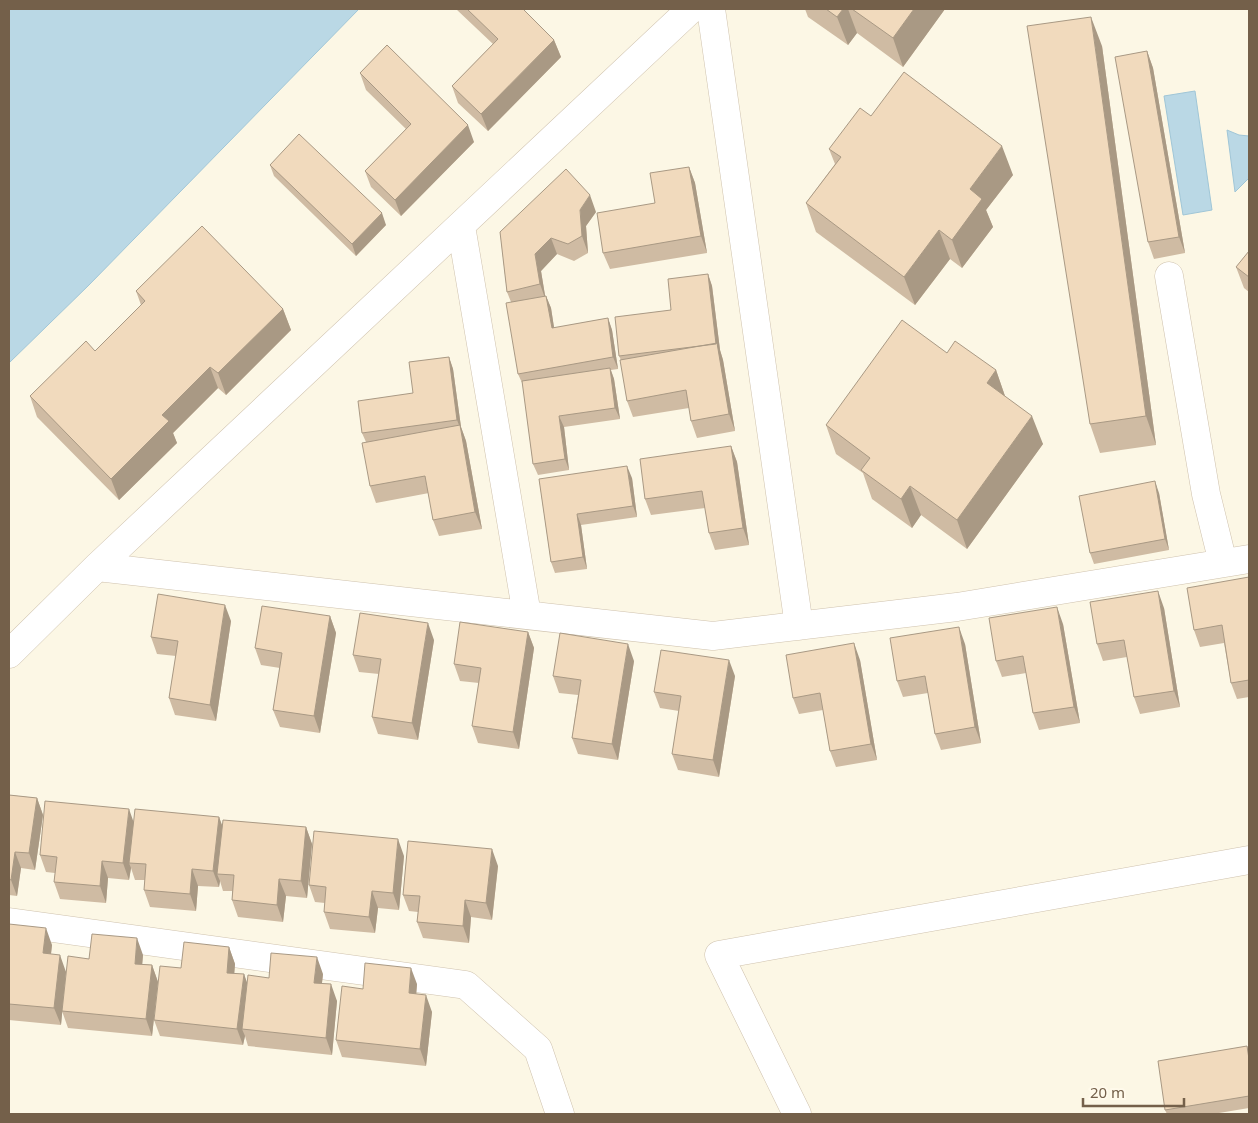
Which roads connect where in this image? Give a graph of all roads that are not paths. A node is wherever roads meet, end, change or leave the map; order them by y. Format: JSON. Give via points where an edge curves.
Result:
{"nodes":[{"id":1,"x":692,"y":9,"type":"edge"},
{"id":2,"x":711,"y":9,"type":"edge"},
{"id":3,"x":460,"y":226,"type":"junction"},
{"id":4,"x":1169,"y":276,"type":"dead end"},
{"id":5,"x":1249,"y":559,"type":"edge"},
{"id":6,"x":1223,"y":563,"type":"junction"},
{"id":7,"x":97,"y":567,"type":"junction"},
{"id":8,"x":527,"y":615,"type":"junction"},
{"id":9,"x":799,"y":626,"type":"junction"},
{"id":10,"x":9,"y":654,"type":"edge"},
{"id":11,"x":1249,"y":860,"type":"edge"},
{"id":12,"x":9,"y":922,"type":"edge"},
{"id":13,"x":560,"y":1114,"type":"edge"},
{"id":14,"x":797,"y":1114,"type":"edge"}],
"edges":[{"from":1,"to":3,"type":"street"},
{"from":2,"to":9,"type":"street"},
{"from":3,"to":7,"type":"street"},
{"from":3,"to":8,"type":"street"},
{"from":4,"to":6,"type":"street","via":[[1206,494]]},
{"from":5,"to":6,"type":"street"},
{"from":6,"to":9,"type":"street","via":[[957,607]]},
{"from":7,"to":8,"type":"street"},
{"from":7,"to":10,"type":"street"},
{"from":8,"to":9,"type":"street","via":[[713,636]]},
{"from":11,"to":14,"type":"street","via":[[719,956]]},
{"from":12,"to":13,"type":"street","via":[[466,985],[538,1049]]}]}
